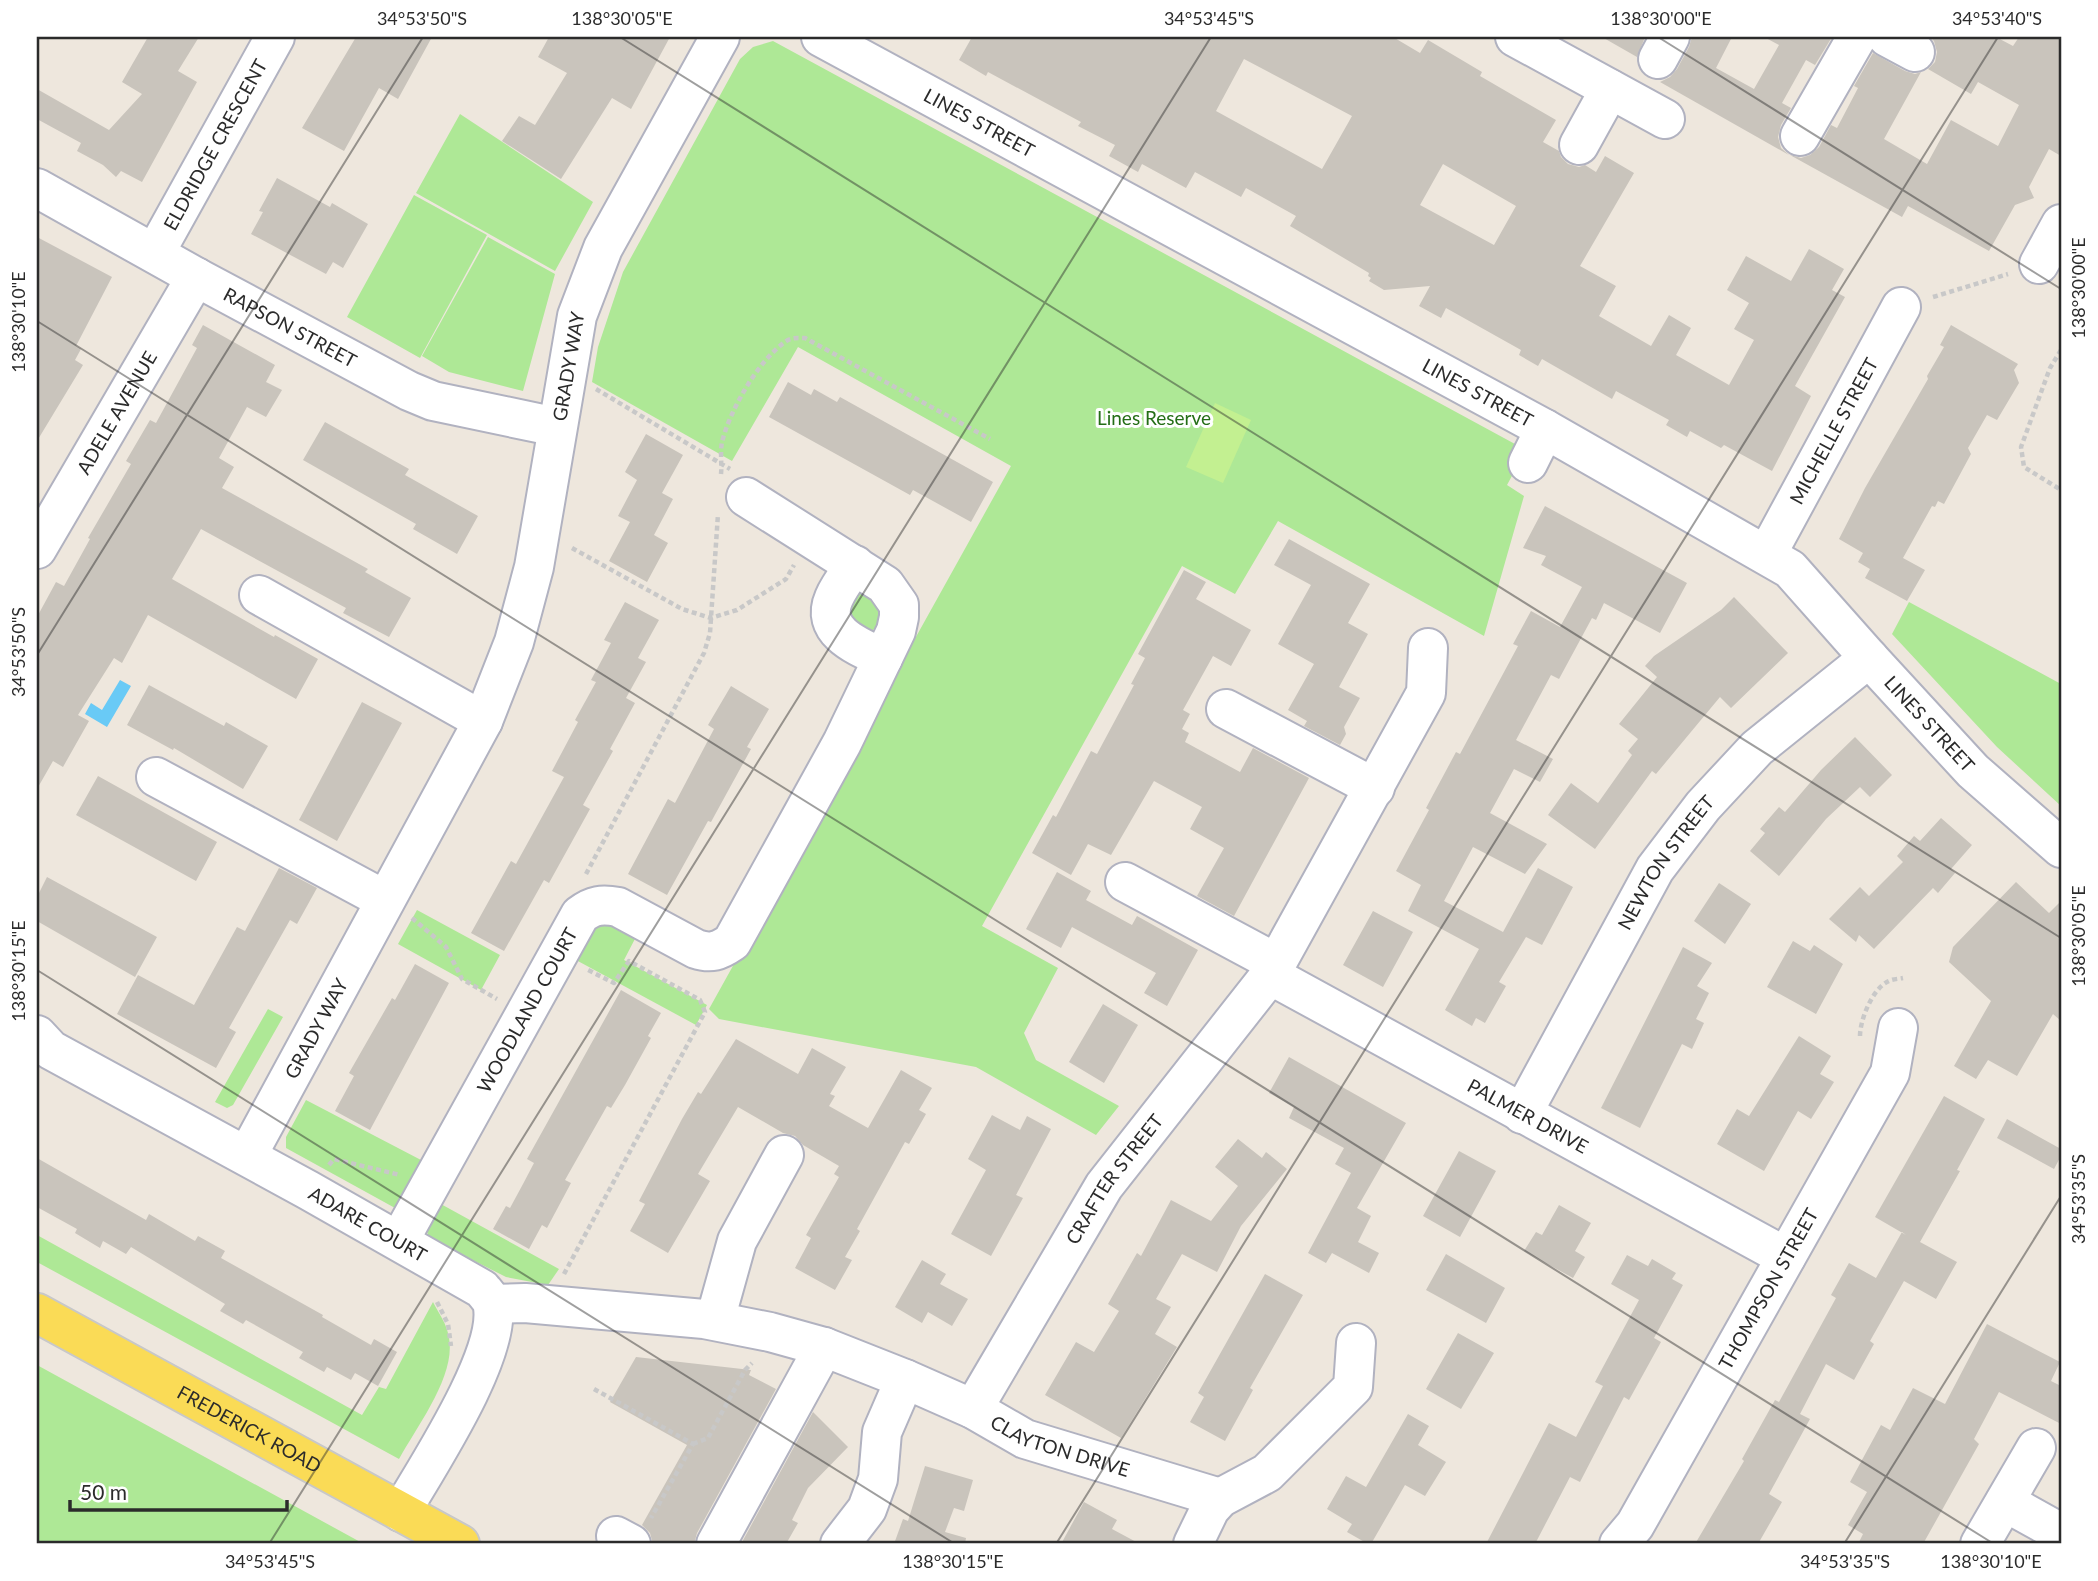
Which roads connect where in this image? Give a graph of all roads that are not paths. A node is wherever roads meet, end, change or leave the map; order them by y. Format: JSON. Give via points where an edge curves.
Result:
{"nodes":[{"id":1,"x":275,"y":37,"type":"edge"},
{"id":2,"x":720,"y":37,"type":"edge"},
{"id":3,"x":821,"y":37,"type":"edge"},
{"id":4,"x":1516,"y":37,"type":"edge"},
{"id":5,"x":1857,"y":37,"type":"edge"},
{"id":6,"x":1610,"y":89,"type":"junction"},
{"id":7,"x":1665,"y":120,"type":"dead end"},
{"id":8,"x":1800,"y":136,"type":"dead end"},
{"id":9,"x":1579,"y":145,"type":"dead end"},
{"id":10,"x":37,"y":188,"type":"edge"},
{"id":11,"x":2061,"y":224,"type":"edge"},
{"id":12,"x":155,"y":253,"type":"junction"},
{"id":13,"x":2039,"y":264,"type":"road end"},
{"id":14,"x":196,"y":277,"type":"junction"},
{"id":15,"x":1901,"y":307,"type":"road end"},
{"id":16,"x":557,"y":427,"type":"junction"},
{"id":17,"x":1545,"y":429,"type":"junction"},
{"id":18,"x":1528,"y":463,"type":"dead end"},
{"id":19,"x":729,"y":491,"type":"road end"},
{"id":20,"x":37,"y":549,"type":"edge"},
{"id":21,"x":1767,"y":554,"type":"junction"},
{"id":22,"x":855,"y":565,"type":"junction"},
{"id":23,"x":259,"y":595,"type":"dead end"},
{"id":24,"x":1428,"y":648,"type":"dead end"},
{"id":25,"x":883,"y":658,"type":"junction"},
{"id":26,"x":1869,"y":658,"type":"junction"},
{"id":27,"x":1226,"y":709,"type":"dead end"},
{"id":28,"x":483,"y":721,"type":"junction"},
{"id":29,"x":156,"y":777,"type":"dead end"},
{"id":30,"x":1375,"y":788,"type":"junction"},
{"id":31,"x":2061,"y":848,"type":"edge"},
{"id":32,"x":1125,"y":883,"type":"dead end"},
{"id":33,"x":385,"y":900,"type":"junction"},
{"id":34,"x":1273,"y":969,"type":"junction"},
{"id":35,"x":1898,"y":1028,"type":"dead end"},
{"id":36,"x":37,"y":1035,"type":"edge"},
{"id":37,"x":1522,"y":1114,"type":"junction"},
{"id":38,"x":247,"y":1156,"type":"junction"},
{"id":39,"x":784,"y":1156,"type":"dead end"},
{"id":40,"x":399,"y":1241,"type":"junction"},
{"id":41,"x":1786,"y":1257,"type":"junction"},
{"id":42,"x":493,"y":1304,"type":"junction"},
{"id":43,"x":37,"y":1313,"type":"edge"},
{"id":44,"x":715,"y":1320,"type":"junction"},
{"id":45,"x":1356,"y":1343,"type":"dead end"},
{"id":46,"x":824,"y":1347,"type":"junction"},
{"id":47,"x":905,"y":1378,"type":"junction"},
{"id":48,"x":973,"y":1409,"type":"junction"},
{"id":49,"x":2036,"y":1448,"type":"dead end"},
{"id":50,"x":1220,"y":1497,"type":"junction"},
{"id":51,"x":2005,"y":1502,"type":"junction"},
{"id":52,"x":401,"y":1512,"type":"junction"},
{"id":53,"x":2061,"y":1533,"type":"edge"},
{"id":54,"x":460,"y":1544,"type":"edge"},
{"id":55,"x":716,"y":1544,"type":"edge"},
{"id":56,"x":840,"y":1544,"type":"edge"},
{"id":57,"x":1193,"y":1544,"type":"edge"},
{"id":58,"x":1619,"y":1544,"type":"edge"},
{"id":59,"x":1980,"y":1544,"type":"edge"}],
"edges":[{"from":1,"to":12,"type":"street","name":"ELDRIDGE CRESCENT"},
{"from":2,"to":16,"type":"street","name":"GRADY WAY","via":[[603,248],[577,316]]},
{"from":3,"to":17,"type":"street","name":"LINES STREET"},
{"from":4,"to":6,"type":"street"},
{"from":5,"to":8,"type":"street"},
{"from":6,"to":7,"type":"street"},
{"from":6,"to":9,"type":"street"},
{"from":10,"to":12,"type":"street","name":"RAPSON STREET"},
{"from":11,"to":13,"type":"street"},
{"from":12,"to":14,"type":"street","name":"RAPSON STREET"},
{"from":14,"to":16,"type":"street","name":"RAPSON STREET","via":[[433,401]]},
{"from":14,"to":20,"type":"street","name":"ADELE AVENUE"},
{"from":15,"to":21,"type":"street","name":"MICHELLE STREET"},
{"from":16,"to":28,"type":"street","name":"GRADY WAY","via":[[534,566],[514,642]]},
{"from":17,"to":18,"type":"street"},
{"from":17,"to":21,"type":"street","name":"LINES STREET"},
{"from":19,"to":22,"type":"street","name":"WOODLAND COURT"},
{"from":21,"to":26,"type":"street","name":"LINES STREET","via":[[1790,569]]},
{"from":22,"to":25,"type":"street","name":"WOODLAND COURT","via":[[886,584],[899,605],[896,631]]},
{"from":22,"to":25,"type":"street","via":[[833,599],[835,630]]},
{"from":23,"to":28,"type":"street"},
{"from":24,"to":30,"type":"street","name":"CRAFTER STREET","via":[[1426,693]]},
{"from":25,"to":40,"type":"street","name":"WOODLAND COURT","via":[[842,743],[732,942],[721,950],[696,949],[607,905],[580,915]]},
{"from":26,"to":31,"type":"street","name":"LINES STREET","via":[[1973,771]]},
{"from":26,"to":37,"type":"street","name":"NEWTON STREET","via":[[1757,748],[1703,806],[1656,869]]},
{"from":27,"to":30,"type":"street"},
{"from":28,"to":33,"type":"street","name":"GRADY WAY"},
{"from":29,"to":33,"type":"street"},
{"from":30,"to":34,"type":"street","name":"CRAFTER STREET"},
{"from":32,"to":34,"type":"street"},
{"from":33,"to":38,"type":"street","name":"GRADY WAY"},
{"from":34,"to":37,"type":"street","name":"PALMER DRIVE"},
{"from":34,"to":48,"type":"street","name":"CRAFTER STREET","via":[[1104,1186]]},
{"from":35,"to":41,"type":"street","name":"THOMPSON STREET","via":[[1890,1073]]},
{"from":36,"to":38,"type":"street","name":"ADARE COURT","via":[[51,1049]]},
{"from":37,"to":41,"type":"street","name":"PALMER DRIVE"},
{"from":38,"to":40,"type":"street","name":"ADARE COURT"},
{"from":39,"to":44,"type":"street","via":[[737,1241]]},
{"from":40,"to":42,"type":"street","name":"ADARE COURT","via":[[482,1289]]},
{"from":41,"to":58,"type":"street","name":"THOMPSON STREET"},
{"from":42,"to":44,"type":"street","name":"CLAYTON DRIVE"},
{"from":42,"to":52,"type":"street","via":[[493,1322],[472,1387]]},
{"from":43,"to":52,"type":"main road","name":"FREDERICK ROAD"},
{"from":44,"to":46,"type":"street","name":"CLAYTON DRIVE"},
{"from":45,"to":50,"type":"street","via":[[1353,1387],[1267,1474]]},
{"from":46,"to":47,"type":"street","name":"CLAYTON DRIVE"},
{"from":46,"to":55,"type":"street"},
{"from":47,"to":48,"type":"street","name":"CLAYTON DRIVE"},
{"from":47,"to":56,"type":"street","via":[[882,1432],[878,1479],[867,1509]]},
{"from":48,"to":50,"type":"street","name":"CLAYTON DRIVE","via":[[1025,1439]]},
{"from":49,"to":51,"type":"street"},
{"from":50,"to":57,"type":"street"},
{"from":51,"to":53,"type":"street"},
{"from":51,"to":59,"type":"street"},
{"from":52,"to":54,"type":"main road","name":"FREDERICK ROAD"}]}
